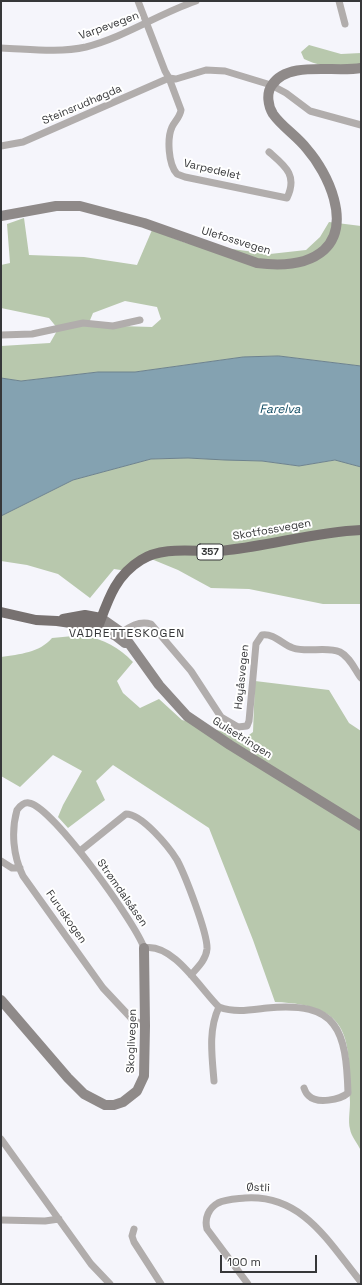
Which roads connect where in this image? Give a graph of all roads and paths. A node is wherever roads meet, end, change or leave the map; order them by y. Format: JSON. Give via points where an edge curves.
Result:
{"nodes":[{"id":1,"x":138,"y":1,"type":"edge"},
{"id":2,"x":196,"y":1,"type":"edge"},
{"id":3,"x":339,"y":1,"type":"edge"},
{"id":4,"x":147,"y":24,"type":"junction"},
{"id":5,"x":345,"y":24,"type":"dead end"},
{"id":6,"x":1,"y":48,"type":"edge"},
{"id":7,"x":361,"y":68,"type":"edge"},
{"id":8,"x":169,"y":78,"type":"junction"},
{"id":9,"x":271,"y":86,"type":"junction"},
{"id":10,"x":361,"y":125,"type":"edge"},
{"id":11,"x":1,"y":146,"type":"edge"},
{"id":12,"x":269,"y":152,"type":"dead end"},
{"id":13,"x":1,"y":216,"type":"edge"},
{"id":14,"x":140,"y":320,"type":"dead end"},
{"id":15,"x":1,"y":335,"type":"edge"},
{"id":16,"x":361,"y":530,"type":"edge"},
{"id":17,"x":1,"y":612,"type":"edge"},
{"id":18,"x":100,"y":623,"type":"junction"},
{"id":19,"x":119,"y":634,"type":"junction"},
{"id":20,"x":361,"y":678,"type":"edge"},
{"id":21,"x":25,"y":803,"type":"joint"},
{"id":22,"x":361,"y":826,"type":"edge"},
{"id":23,"x":80,"y":851,"type":"junction"},
{"id":24,"x":1,"y":861,"type":"edge"},
{"id":25,"x":20,"y":868,"type":"junction"},
{"id":26,"x":144,"y":948,"type":"junction"},
{"id":27,"x":191,"y":975,"type":"junction"},
{"id":28,"x":1,"y":1000,"type":"edge"},
{"id":29,"x":219,"y":1007,"type":"junction"},
{"id":30,"x":145,"y":1026,"type":"junction"},
{"id":31,"x":214,"y":1081,"type":"dead end"},
{"id":32,"x":304,"y":1088,"type":"dead end"},
{"id":33,"x":1,"y":1138,"type":"edge"},
{"id":34,"x":59,"y":1219,"type":"junction"},
{"id":35,"x":4,"y":1220,"type":"edge"},
{"id":36,"x":134,"y":1229,"type":"dead end"},
{"id":37,"x":361,"y":1282,"type":"edge"},
{"id":38,"x":110,"y":1284,"type":"edge"},
{"id":39,"x":161,"y":1284,"type":"edge"},
{"id":40,"x":248,"y":1284,"type":"edge"}],
"edges":[{"from":1,"to":4,"type":"street","name":"Varpedelet"},
{"from":2,"to":4,"type":"street","name":"Varpevegen"},
{"from":3,"to":5,"type":"street"},
{"from":4,"to":6,"type":"street","name":"Varpevegen","via":[[102,42],[78,48]]},
{"from":4,"to":8,"type":"street","name":"Varpedelet"},
{"from":7,"to":9,"type":"street","via":[[334,71],[295,70],[281,76]]},
{"from":8,"to":9,"type":"street","via":[[176,79],[217,69]]},
{"from":8,"to":11,"type":"street","name":"Steinsrudhøgda","via":[[23,142]]},
{"from":8,"to":12,"type":"street","name":"Varpedelet","via":[[180,110],[170,138],[173,164],[177,174],[288,198],[292,187],[289,173]]},
{"from":9,"to":10,"type":"street","via":[[286,93],[310,112]]},
{"from":9,"to":13,"type":"street","name":"Ulefossvegen","via":[[268,95],[270,108],[313,156],[335,205],[336,232],[328,246],[314,258],[289,264],[257,263],[144,223],[80,206],[56,206]]},
{"from":14,"to":15,"type":"street","via":[[121,325],[83,323],[32,334]]},
{"from":16,"to":18,"type":"main road","name":"Skotfossvegen","number":"357","via":[[310,535],[226,550],[164,552],[148,556],[119,579],[110,593]]},
{"from":17,"to":18,"type":"main road","via":[[36,620]]},
{"from":18,"to":19,"type":"street","name":"Gulsetringen"},
{"from":19,"to":20,"type":"street","name":"Høyåsvegen","via":[[139,623],[154,626],[191,671],[221,717],[238,727],[247,726],[249,721],[256,644],[262,635],[270,636],[300,650],[338,651],[349,660]]},
{"from":19,"to":22,"type":"street","name":"Gulsetringen","via":[[168,696],[188,716],[209,732]]},
{"from":21,"to":23,"type":"street","name":"Strømdalsåsen","via":[[34,804],[46,813]]},
{"from":21,"to":25,"type":"street","name":"Furuskogen","via":[[17,810],[15,824],[15,849]]},
{"from":23,"to":26,"type":"street","name":"Strømdalsåsen","via":[[133,926]]},
{"from":23,"to":27,"type":"street","via":[[126,814],[132,814],[141,820],[163,843],[180,867],[206,938],[206,953]]},
{"from":24,"to":25,"type":"street","via":[[12,868]]},
{"from":25,"to":30,"type":"street","name":"Furuskogen","via":[[29,885],[103,988],[133,1020]]},
{"from":26,"to":27,"type":"street","via":[[162,950]]},
{"from":26,"to":30,"type":"street","name":"Skoglivegen"},
{"from":27,"to":29,"type":"street"},
{"from":28,"to":30,"type":"street","name":"Skoglivegen","via":[[73,1084],[90,1098],[105,1105],[123,1102],[140,1087],[144,1069]]},
{"from":29,"to":31,"type":"street","via":[[212,1029]]},
{"from":29,"to":32,"type":"street","via":[[240,1011],[299,1007],[312,1010],[329,1020],[340,1034],[345,1049],[348,1093],[335,1099],[316,1100],[308,1096]]},
{"from":33,"to":34,"type":"street"},
{"from":34,"to":35,"type":"street"},
{"from":34,"to":38,"type":"street","via":[[91,1264]]},
{"from":36,"to":39,"type":"street","via":[[134,1242]]},
{"from":37,"to":40,"type":"street","name":"Østli","via":[[314,1225],[294,1208],[262,1198],[223,1201],[210,1210],[206,1220],[207,1229]]}]}
